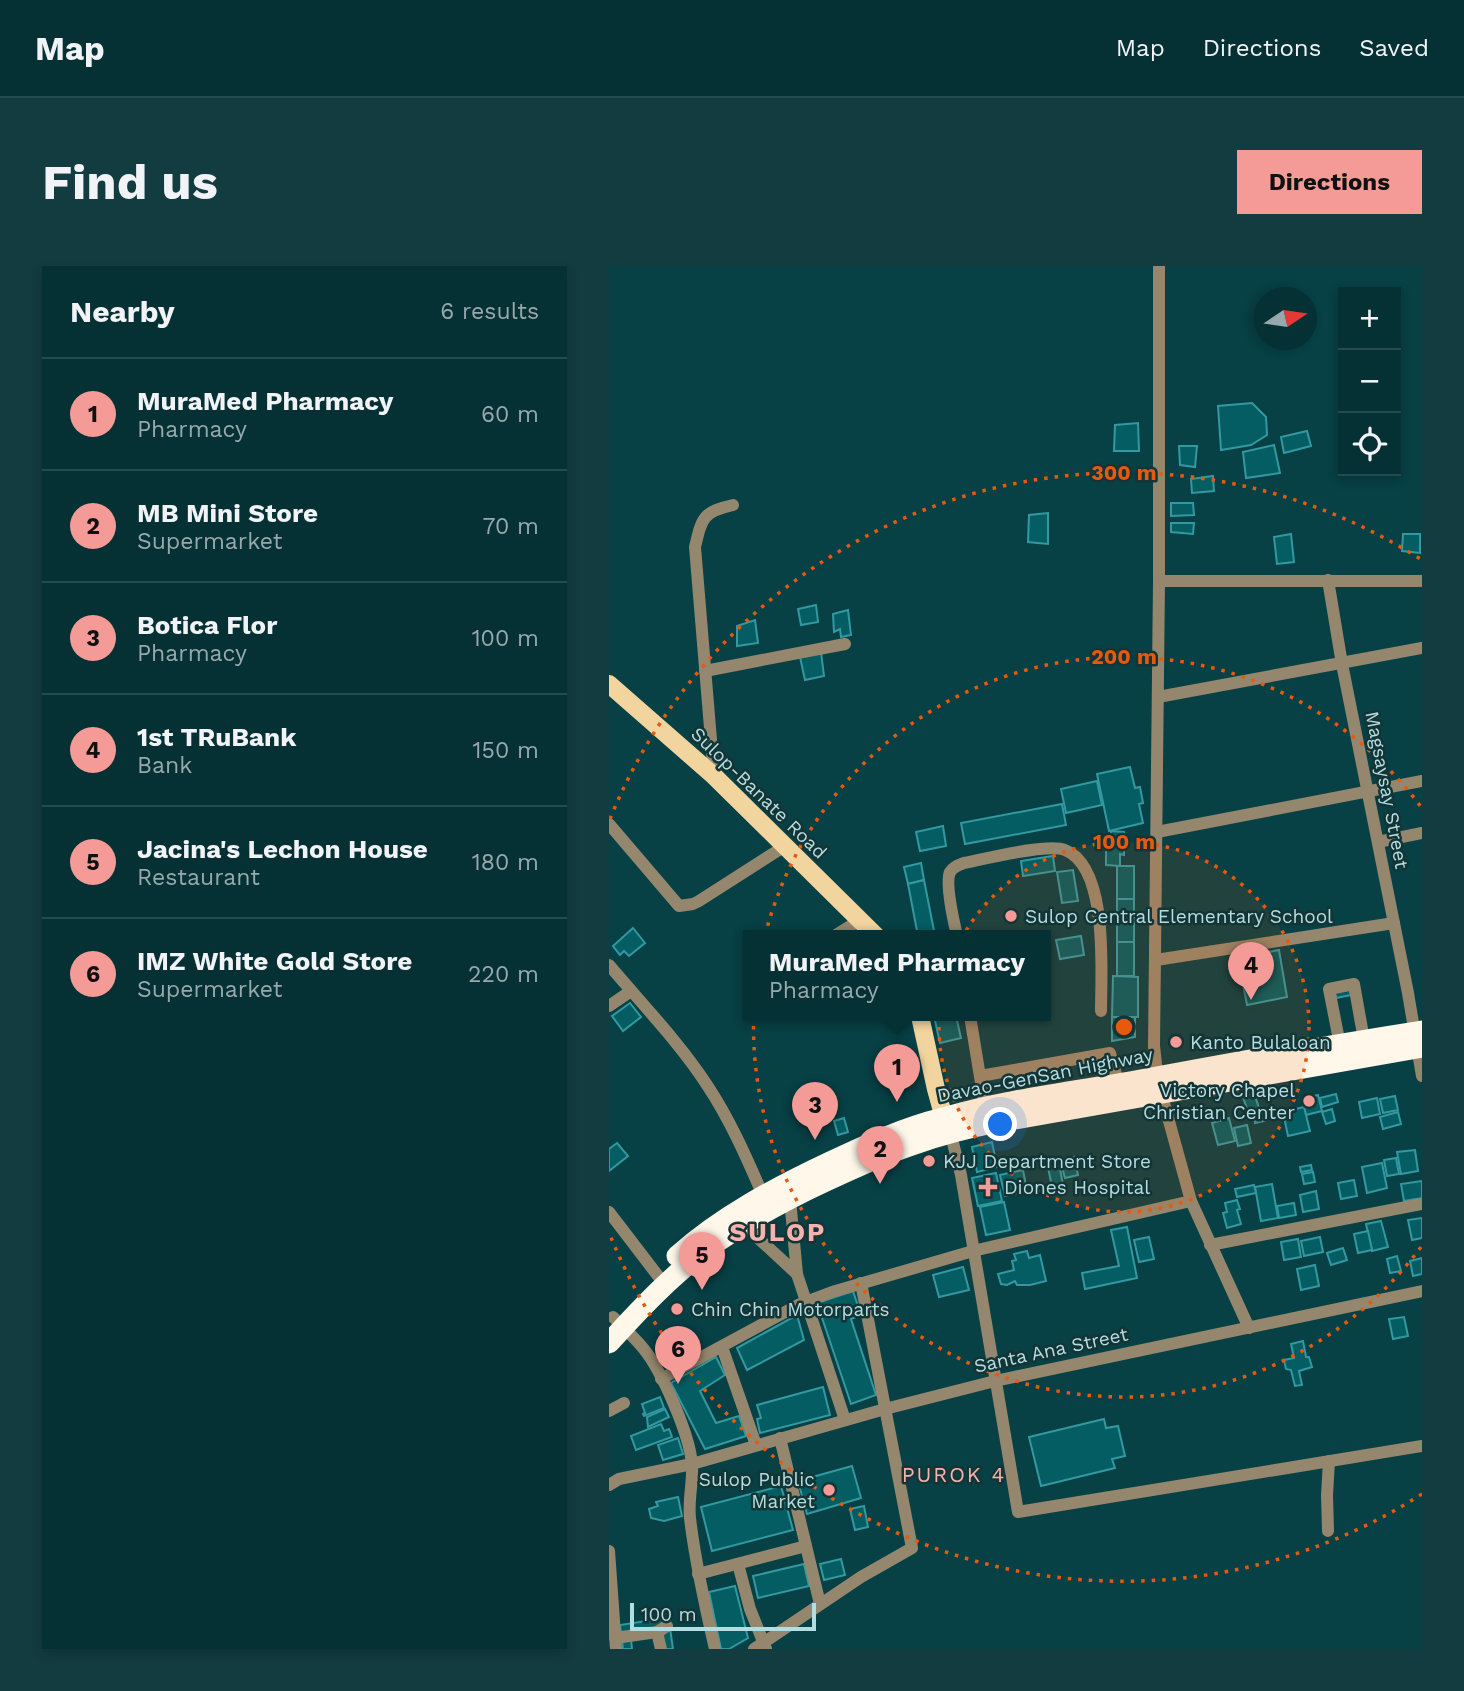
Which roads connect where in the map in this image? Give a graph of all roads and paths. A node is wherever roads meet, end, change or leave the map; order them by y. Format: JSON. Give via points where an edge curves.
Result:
{"nodes":[{"id":1,"x":1159,"y":266,"type":"edge"},
{"id":2,"x":733,"y":505,"type":"dead end"},
{"id":3,"x":1328,"y":580,"type":"junction"},
{"id":4,"x":1159,"y":581,"type":"junction"},
{"id":5,"x":1422,"y":581,"type":"edge"},
{"id":6,"x":845,"y":644,"type":"dead end"},
{"id":7,"x":1422,"y":648,"type":"edge"},
{"id":8,"x":1342,"y":664,"type":"junction"},
{"id":9,"x":705,"y":671,"type":"junction"},
{"id":10,"x":609,"y":684,"type":"edge"},
{"id":11,"x":1159,"y":697,"type":"junction"},
{"id":12,"x":714,"y":776,"type":"junction"},
{"id":13,"x":1422,"y":781,"type":"edge"},
{"id":14,"x":1368,"y":792,"type":"junction"},
{"id":15,"x":609,"y":824,"type":"edge"},
{"id":16,"x":1157,"y":832,"type":"junction"},
{"id":17,"x":1422,"y":833,"type":"edge"},
{"id":18,"x":1378,"y":842,"type":"junction"},
{"id":19,"x":785,"y":846,"type":"junction"},
{"id":20,"x":860,"y":920,"type":"junction"},
{"id":21,"x":1394,"y":923,"type":"junction"},
{"id":22,"x":844,"y":930,"type":"edge"},
{"id":23,"x":870,"y":930,"type":"edge"},
{"id":24,"x":956,"y":930,"type":"edge"},
{"id":25,"x":1156,"y":960,"type":"junction"},
{"id":26,"x":609,"y":965,"type":"edge"},
{"id":27,"x":631,"y":991,"type":"junction"},
{"id":28,"x":609,"y":1006,"type":"edge"},
{"id":29,"x":1101,"y":1011,"type":"dead end"},
{"id":30,"x":921,"y":1021,"type":"edge"},
{"id":31,"x":971,"y":1021,"type":"edge"},
{"id":32,"x":1419,"y":1039,"type":"edge"},
{"id":33,"x":1364,"y":1040,"type":"junction"},
{"id":34,"x":1340,"y":1045,"type":"junction"},
{"id":35,"x":980,"y":1076,"type":"junction"},
{"id":36,"x":1422,"y":1076,"type":"edge"},
{"id":37,"x":1160,"y":1084,"type":"junction"},
{"id":38,"x":1121,"y":1091,"type":"junction"},
{"id":39,"x":986,"y":1116,"type":"junction"},
{"id":40,"x":946,"y":1125,"type":"junction"},
{"id":41,"x":790,"y":1199,"type":"junction"},
{"id":42,"x":1191,"y":1200,"type":"junction"},
{"id":43,"x":766,"y":1203,"type":"junction"},
{"id":44,"x":1422,"y":1204,"type":"edge"},
{"id":45,"x":609,"y":1212,"type":"edge"},
{"id":46,"x":744,"y":1225,"type":"junction"},
{"id":47,"x":1210,"y":1245,"type":"junction"},
{"id":48,"x":973,"y":1251,"type":"junction"},
{"id":49,"x":797,"y":1274,"type":"junction"},
{"id":50,"x":661,"y":1280,"type":"junction"},
{"id":51,"x":861,"y":1283,"type":"junction"},
{"id":52,"x":1422,"y":1291,"type":"edge"},
{"id":53,"x":807,"y":1302,"type":"junction"},
{"id":54,"x":614,"y":1327,"type":"edge"},
{"id":55,"x":1249,"y":1328,"type":"junction"},
{"id":56,"x":722,"y":1347,"type":"junction"},
{"id":57,"x":661,"y":1378,"type":"junction"},
{"id":58,"x":995,"y":1381,"type":"junction"},
{"id":59,"x":624,"y":1403,"type":"dead end"},
{"id":60,"x":885,"y":1409,"type":"junction"},
{"id":61,"x":609,"y":1411,"type":"edge"},
{"id":62,"x":845,"y":1420,"type":"junction"},
{"id":63,"x":780,"y":1438,"type":"junction"},
{"id":64,"x":756,"y":1445,"type":"junction"},
{"id":65,"x":1422,"y":1446,"type":"edge"},
{"id":66,"x":1329,"y":1461,"type":"junction"},
{"id":67,"x":692,"y":1464,"type":"junction"},
{"id":68,"x":609,"y":1485,"type":"edge"},
{"id":69,"x":1328,"y":1531,"type":"dead end"},
{"id":70,"x":806,"y":1546,"type":"junction"},
{"id":71,"x":609,"y":1551,"type":"edge"},
{"id":72,"x":739,"y":1564,"type":"junction"},
{"id":73,"x":698,"y":1574,"type":"junction"},
{"id":74,"x":820,"y":1604,"type":"junction"},
{"id":75,"x":636,"y":1635,"type":"junction"},
{"id":76,"x":616,"y":1643,"type":"edge"},
{"id":77,"x":761,"y":1647,"type":"edge"},
{"id":78,"x":638,"y":1649,"type":"edge"},
{"id":79,"x":660,"y":1649,"type":"edge"},
{"id":80,"x":715,"y":1649,"type":"edge"}],
"edges":[{"from":1,"to":4,"type":"street"},
{"from":2,"to":9,"type":"street","via":[[706,515],[695,547]]},
{"from":3,"to":4,"type":"street"},
{"from":3,"to":5,"type":"street"},
{"from":3,"to":8,"type":"street","name":"Magsaysay Street"},
{"from":4,"to":11,"type":"street"},
{"from":6,"to":9,"type":"street"},
{"from":7,"to":8,"type":"street"},
{"from":8,"to":11,"type":"street"},
{"from":8,"to":14,"type":"street","name":"Magsaysay Street"},
{"from":9,"to":12,"type":"street"},
{"from":10,"to":12,"type":"main road","name":"Sulop-Banate Road"},
{"from":11,"to":16,"type":"street"},
{"from":12,"to":19,"type":"main road","name":"Sulop-Banate Road"},
{"from":13,"to":14,"type":"street"},
{"from":14,"to":16,"type":"street"},
{"from":14,"to":18,"type":"street","name":"Magsaysay Street"},
{"from":15,"to":19,"type":"street","via":[[679,906],[693,904]]},
{"from":16,"to":25,"type":"street"},
{"from":17,"to":18,"type":"street"},
{"from":18,"to":21,"type":"street","name":"Magsaysay Street"},
{"from":19,"to":20,"type":"main road","name":"Sulop-Banate Road"},
{"from":20,"to":22,"type":"street"},
{"from":20,"to":23,"type":"main road","name":"Sulop-Banate Road"},
{"from":21,"to":25,"type":"street"},
{"from":21,"to":32,"type":"street","name":"Magsaysay Street"},
{"from":24,"to":29,"type":"street","via":[[948,884],[956,866],[1042,848],[1065,850],[1083,867],[1094,894],[1101,932]]},
{"from":25,"to":37,"type":"street","via":[[1154,1046]]},
{"from":26,"to":27,"type":"street"},
{"from":27,"to":28,"type":"street"},
{"from":27,"to":43,"type":"street","via":[[707,1085],[742,1147]]},
{"from":30,"to":40,"type":"main road"},
{"from":31,"to":35,"type":"street"},
{"from":32,"to":33,"type":"highway","name":"Davao-GenSan Highway"},
{"from":32,"to":36,"type":"street","name":"Magsaysay Street"},
{"from":32,"to":37,"type":"highway","name":"Davao-GenSan Highway"},
{"from":33,"to":34,"type":"highway","name":"Davao-GenSan Highway"},
{"from":33,"to":34,"type":"street","via":[[1354,984],[1329,989]]},
{"from":34,"to":37,"type":"highway","name":"Davao-GenSan Highway"},
{"from":35,"to":38,"type":"street","via":[[1110,1054]]},
{"from":35,"to":39,"type":"street"},
{"from":37,"to":38,"type":"highway","name":"Davao-GenSan Highway"},
{"from":37,"to":42,"type":"street"},
{"from":38,"to":39,"type":"highway","name":"Davao-GenSan Highway"},
{"from":39,"to":40,"type":"highway","name":"Davao-GenSan Highway"},
{"from":40,"to":41,"type":"highway","name":"Davao-GenSan Highway"},
{"from":40,"to":43,"type":"highway","name":"Davao-GenSan Highway","via":[[907,1129],[865,1146]]},
{"from":40,"to":48,"type":"street","via":[[956,1153]]},
{"from":41,"to":43,"type":"highway","name":"Davao-GenSan Highway"},
{"from":41,"to":49,"type":"street"},
{"from":42,"to":47,"type":"street"},
{"from":42,"to":48,"type":"street"},
{"from":43,"to":46,"type":"highway","name":"Davao-GenSan Highway"},
{"from":43,"to":50,"type":"highway","name":"Davao-GenSan Highway","via":[[698,1238]]},
{"from":44,"to":47,"type":"street"},
{"from":45,"to":50,"type":"street"},
{"from":46,"to":49,"type":"street"},
{"from":46,"to":50,"type":"highway","name":"Davao-GenSan Highway"},
{"from":47,"to":55,"type":"street"},
{"from":48,"to":51,"type":"street"},
{"from":48,"to":58,"type":"street"},
{"from":49,"to":53,"type":"street"},
{"from":50,"to":54,"type":"highway","name":"Davao-GenSan Highway"},
{"from":51,"to":53,"type":"street"},
{"from":51,"to":60,"type":"street"},
{"from":52,"to":55,"type":"street","name":"Santa Ana Street"},
{"from":53,"to":56,"type":"street"},
{"from":53,"to":62,"type":"street"},
{"from":54,"to":57,"type":"street","via":[[644,1349]]},
{"from":55,"to":58,"type":"street","name":"Santa Ana Street"},
{"from":56,"to":57,"type":"street"},
{"from":56,"to":64,"type":"street"},
{"from":57,"to":67,"type":"street","via":[[687,1439]]},
{"from":58,"to":60,"type":"street","name":"Santa Ana Street"},
{"from":58,"to":66,"type":"street","via":[[1018,1513]]},
{"from":59,"to":61,"type":"street"},
{"from":60,"to":62,"type":"street","name":"Santa Ana Street"},
{"from":60,"to":74,"type":"street","via":[[912,1548]]},
{"from":62,"to":63,"type":"street","name":"Santa Ana Street"},
{"from":63,"to":64,"type":"street","name":"Santa Ana Street"},
{"from":63,"to":70,"type":"street"},
{"from":64,"to":67,"type":"street","name":"Santa Ana Street"},
{"from":65,"to":66,"type":"street"},
{"from":66,"to":69,"type":"street"},
{"from":67,"to":68,"type":"street","name":"Santa Ana Street"},
{"from":67,"to":73,"type":"street","via":[[689,1505]]},
{"from":70,"to":72,"type":"street"},
{"from":70,"to":74,"type":"street"},
{"from":71,"to":76,"type":"street"},
{"from":72,"to":73,"type":"street"},
{"from":72,"to":77,"type":"street"},
{"from":73,"to":80,"type":"street"},
{"from":74,"to":77,"type":"street"},
{"from":75,"to":76,"type":"street"},
{"from":75,"to":78,"type":"street"},
{"from":75,"to":79,"type":"street","via":[[662,1629]]}]}
